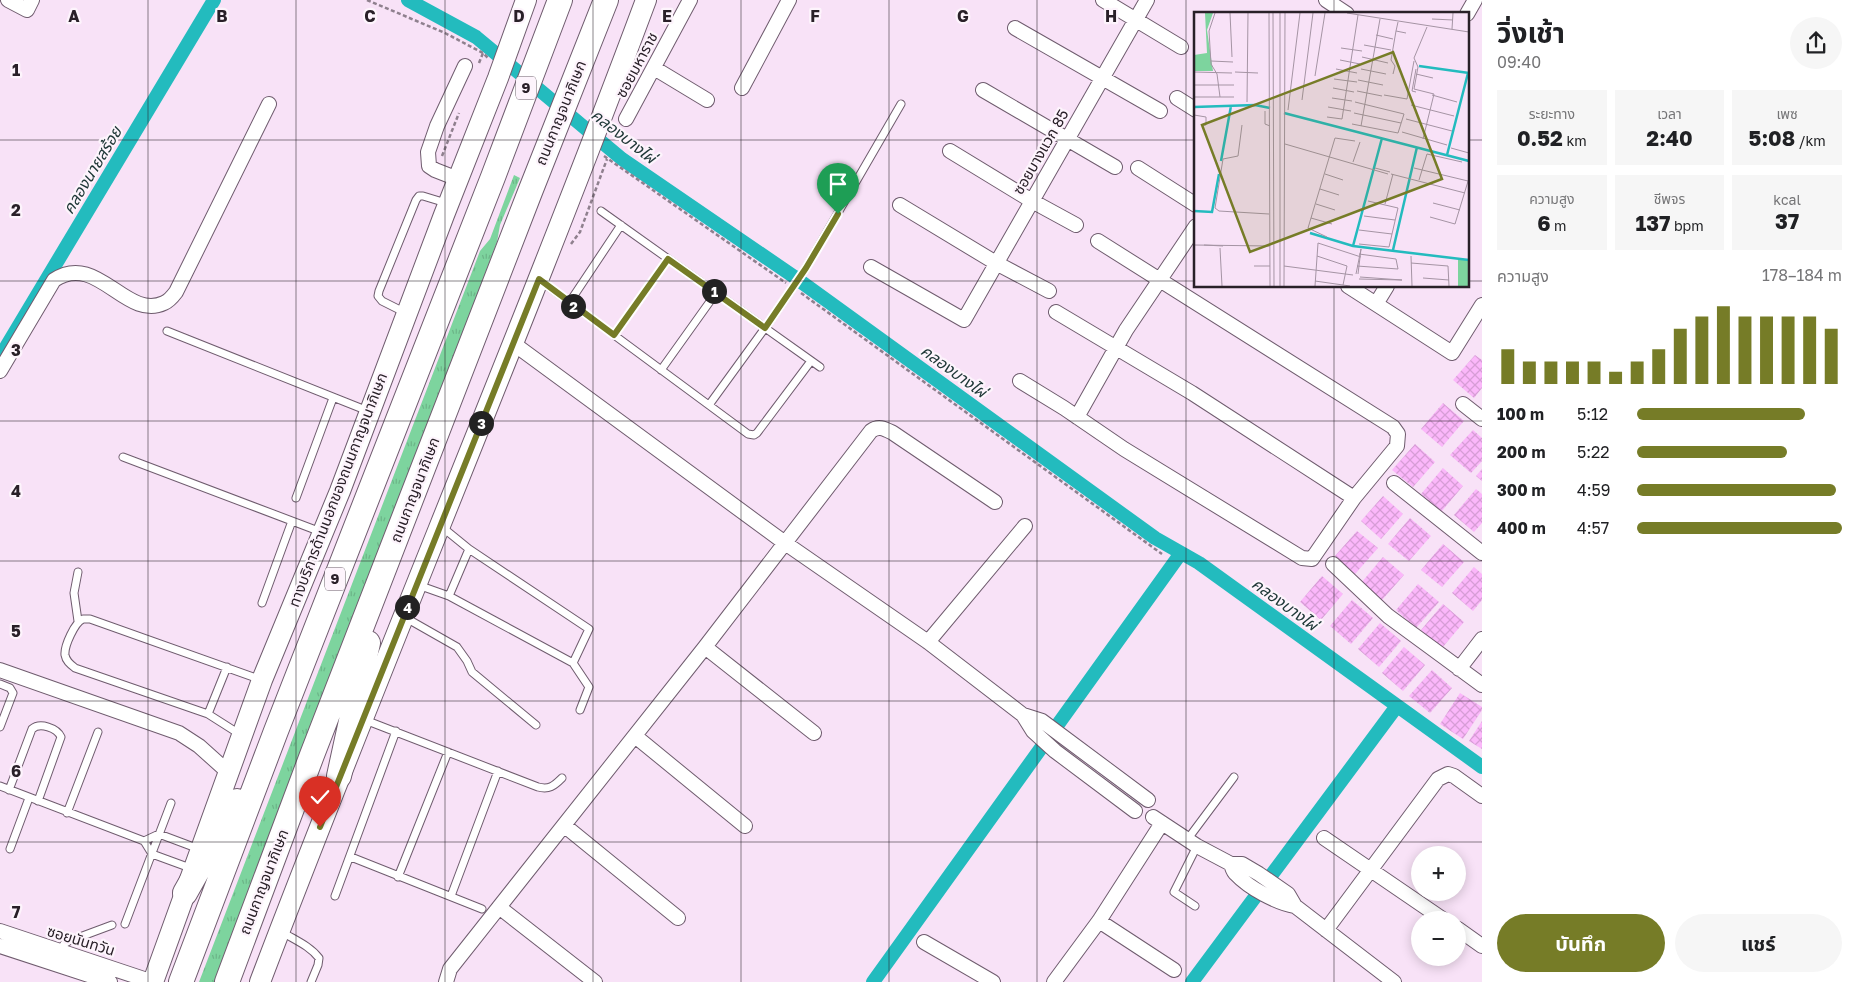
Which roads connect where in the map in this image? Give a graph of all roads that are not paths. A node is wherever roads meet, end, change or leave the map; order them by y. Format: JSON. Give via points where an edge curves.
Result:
{"nodes":[{"id":1,"x":8,"y":0,"type":"edge"},
{"id":2,"x":32,"y":0,"type":"edge"},
{"id":3,"x":560,"y":0,"type":"edge"},
{"id":4,"x":606,"y":0,"type":"edge"},
{"id":5,"x":646,"y":0,"type":"edge"},
{"id":6,"x":690,"y":0,"type":"edge"},
{"id":7,"x":789,"y":0,"type":"edge"},
{"id":8,"x":1103,"y":0,"type":"edge"},
{"id":9,"x":1147,"y":0,"type":"edge"},
{"id":10,"x":1475,"y":0,"type":"edge"},
{"id":11,"x":1332,"y":5,"type":"edge"},
{"id":12,"x":523,"y":8,"type":"edge"},
{"id":13,"x":1344,"y":12,"type":"edge"},
{"id":14,"x":1467,"y":12,"type":"edge"},
{"id":15,"x":1136,"y":20,"type":"junction"},
{"id":16,"x":1014,"y":28,"type":"dead end"},
{"id":17,"x":1181,"y":47,"type":"dead end"},
{"id":18,"x":465,"y":66,"type":"dead end"},
{"id":19,"x":654,"y":68,"type":"junction"},
{"id":20,"x":1102,"y":78,"type":"junction"},
{"id":21,"x":742,"y":88,"type":"dead end"},
{"id":22,"x":983,"y":90,"type":"dead end"},
{"id":23,"x":1177,"y":98,"type":"dead end"},
{"id":24,"x":707,"y":100,"type":"dead end"},
{"id":25,"x":269,"y":104,"type":"dead end"},
{"id":26,"x":901,"y":104,"type":"dead end"},
{"id":27,"x":1194,"y":109,"type":"edge"},
{"id":28,"x":1160,"y":111,"type":"dead end"},
{"id":29,"x":626,"y":119,"type":"dead end"},
{"id":30,"x":1067,"y":140,"type":"junction"},
{"id":31,"x":950,"y":151,"type":"dead end"},
{"id":32,"x":1115,"y":167,"type":"dead end"},
{"id":33,"x":1138,"y":168,"type":"dead end"},
{"id":34,"x":458,"y":179,"type":"junction"},
{"id":35,"x":1032,"y":201,"type":"junction"},
{"id":36,"x":1194,"y":203,"type":"edge"},
{"id":37,"x":448,"y":204,"type":"junction"},
{"id":38,"x":900,"y":205,"type":"dead end"},
{"id":39,"x":601,"y":211,"type":"dead end"},
{"id":40,"x":621,"y":225,"type":"junction"},
{"id":41,"x":1076,"y":225,"type":"dead end"},
{"id":42,"x":1194,"y":229,"type":"edge"},
{"id":43,"x":1098,"y":241,"type":"dead end"},
{"id":44,"x":668,"y":259,"type":"junction"},
{"id":45,"x":996,"y":263,"type":"junction"},
{"id":46,"x":871,"y":267,"type":"dead end"},
{"id":47,"x":539,"y":279,"type":"junction"},
{"id":48,"x":1160,"y":281,"type":"junction"},
{"id":49,"x":1351,"y":288,"type":"edge"},
{"id":50,"x":1386,"y":288,"type":"edge"},
{"id":51,"x":1049,"y":291,"type":"dead end"},
{"id":52,"x":716,"y":293,"type":"junction"},
{"id":53,"x":569,"y":302,"type":"junction"},
{"id":54,"x":1376,"y":304,"type":"junction"},
{"id":55,"x":1482,"y":305,"type":"edge"},
{"id":56,"x":1056,"y":312,"type":"dead end"},
{"id":57,"x":407,"y":313,"type":"junction"},
{"id":58,"x":765,"y":328,"type":"junction"},
{"id":59,"x":167,"y":331,"type":"dead end"},
{"id":60,"x":614,"y":335,"type":"junction"},
{"id":61,"x":514,"y":344,"type":"junction"},
{"id":62,"x":1116,"y":348,"type":"junction"},
{"id":63,"x":811,"y":361,"type":"junction"},
{"id":64,"x":820,"y":367,"type":"dead end"},
{"id":65,"x":662,"y":370,"type":"junction"},
{"id":66,"x":0,"y":371,"type":"edge"},
{"id":67,"x":1020,"y":381,"type":"dead end"},
{"id":68,"x":333,"y":398,"type":"junction"},
{"id":69,"x":1463,"y":404,"type":"dead end"},
{"id":70,"x":709,"y":405,"type":"junction"},
{"id":71,"x":369,"y":412,"type":"junction"},
{"id":72,"x":1077,"y":417,"type":"junction"},
{"id":73,"x":1482,"y":419,"type":"edge"},
{"id":74,"x":123,"y":457,"type":"dead end"},
{"id":75,"x":1394,"y":483,"type":"dead end"},
{"id":76,"x":296,"y":498,"type":"dead end"},
{"id":77,"x":1354,"y":498,"type":"junction"},
{"id":78,"x":995,"y":502,"type":"dead end"},
{"id":79,"x":292,"y":521,"type":"junction"},
{"id":80,"x":440,"y":526,"type":"junction"},
{"id":81,"x":1025,"y":526,"type":"dead end"},
{"id":82,"x":323,"y":533,"type":"junction"},
{"id":83,"x":785,"y":544,"type":"junction"},
{"id":84,"x":469,"y":548,"type":"junction"},
{"id":85,"x":1482,"y":553,"type":"edge"},
{"id":86,"x":1333,"y":564,"type":"dead end"},
{"id":87,"x":384,"y":571,"type":"junction"},
{"id":88,"x":78,"y":572,"type":"dead end"},
{"id":89,"x":416,"y":585,"type":"junction"},
{"id":90,"x":449,"y":596,"type":"junction"},
{"id":91,"x":262,"y":603,"type":"dead end"},
{"id":92,"x":403,"y":616,"type":"junction"},
{"id":93,"x":78,"y":621,"type":"junction"},
{"id":94,"x":1482,"y":639,"type":"edge"},
{"id":95,"x":928,"y":642,"type":"junction"},
{"id":96,"x":705,"y":647,"type":"junction"},
{"id":97,"x":573,"y":662,"type":"junction"},
{"id":98,"x":227,"y":667,"type":"junction"},
{"id":99,"x":0,"y":670,"type":"edge"},
{"id":100,"x":1459,"y":670,"type":"junction"},
{"id":101,"x":262,"y":680,"type":"junction"},
{"id":102,"x":0,"y":684,"type":"edge"},
{"id":103,"x":1482,"y":685,"type":"edge"},
{"id":104,"x":580,"y":710,"type":"dead end"},
{"id":105,"x":208,"y":714,"type":"junction"},
{"id":106,"x":363,"y":719,"type":"junction"},
{"id":107,"x":536,"y":725,"type":"dead end"},
{"id":108,"x":1037,"y":726,"type":"junction"},
{"id":109,"x":0,"y":727,"type":"edge"},
{"id":110,"x":276,"y":731,"type":"junction"},
{"id":111,"x":98,"y":732,"type":"dead end"},
{"id":112,"x":396,"y":732,"type":"junction"},
{"id":113,"x":814,"y":733,"type":"dead end"},
{"id":114,"x":242,"y":736,"type":"junction"},
{"id":115,"x":635,"y":736,"type":"junction"},
{"id":116,"x":448,"y":752,"type":"junction"},
{"id":117,"x":1089,"y":757,"type":"junction"},
{"id":118,"x":1078,"y":770,"type":"junction"},
{"id":119,"x":498,"y":771,"type":"junction"},
{"id":120,"x":228,"y":772,"type":"junction"},
{"id":121,"x":339,"y":776,"type":"junction"},
{"id":122,"x":1234,"y":777,"type":"dead end"},
{"id":123,"x":562,"y":778,"type":"dead end"},
{"id":124,"x":0,"y":786,"type":"edge"},
{"id":125,"x":9,"y":790,"type":"junction"},
{"id":126,"x":1482,"y":796,"type":"edge"},
{"id":127,"x":29,"y":798,"type":"junction"},
{"id":128,"x":1148,"y":800,"type":"junction"},
{"id":129,"x":38,"y":801,"type":"junction"},
{"id":130,"x":171,"y":803,"type":"dead end"},
{"id":131,"x":1135,"y":811,"type":"junction"},
{"id":132,"x":66,"y":812,"type":"junction"},
{"id":133,"x":1158,"y":820,"type":"junction"},
{"id":134,"x":565,"y":826,"type":"junction"},
{"id":135,"x":745,"y":826,"type":"dead end"},
{"id":136,"x":159,"y":834,"type":"junction"},
{"id":137,"x":1324,"y":838,"type":"dead end"},
{"id":138,"x":144,"y":841,"type":"junction"},
{"id":139,"x":1192,"y":843,"type":"junction"},
{"id":140,"x":10,"y":849,"type":"dead end"},
{"id":141,"x":200,"y":849,"type":"junction"},
{"id":142,"x":152,"y":854,"type":"junction"},
{"id":143,"x":350,"y":857,"type":"junction"},
{"id":144,"x":193,"y":869,"type":"junction"},
{"id":145,"x":1371,"y":871,"type":"junction"},
{"id":146,"x":398,"y":876,"type":"junction"},
{"id":147,"x":185,"y":894,"type":"junction"},
{"id":148,"x":335,"y":896,"type":"dead end"},
{"id":149,"x":451,"y":896,"type":"junction"},
{"id":150,"x":1195,"y":906,"type":"dead end"},
{"id":151,"x":499,"y":907,"type":"junction"},
{"id":152,"x":482,"y":909,"type":"dead end"},
{"id":153,"x":1431,"y":911,"type":"edge"},
{"id":154,"x":678,"y":918,"type":"dead end"},
{"id":155,"x":1099,"y":921,"type":"junction"},
{"id":156,"x":125,"y":924,"type":"dead end"},
{"id":157,"x":112,"y":925,"type":"dead end"},
{"id":158,"x":1326,"y":930,"type":"junction"},
{"id":159,"x":0,"y":931,"type":"edge"},
{"id":160,"x":280,"y":931,"type":"junction"},
{"id":161,"x":1466,"y":935,"type":"edge"},
{"id":162,"x":924,"y":942,"type":"dead end"},
{"id":163,"x":0,"y":946,"type":"edge"},
{"id":164,"x":1482,"y":946,"type":"edge"},
{"id":165,"x":32,"y":950,"type":"junction"},
{"id":166,"x":60,"y":951,"type":"junction"},
{"id":167,"x":1174,"y":970,"type":"dead end"},
{"id":168,"x":110,"y":982,"type":"edge"},
{"id":169,"x":153,"y":982,"type":"edge"},
{"id":170,"x":181,"y":982,"type":"edge"},
{"id":171,"x":227,"y":982,"type":"edge"},
{"id":172,"x":260,"y":982,"type":"edge"},
{"id":173,"x":311,"y":982,"type":"edge"},
{"id":174,"x":446,"y":982,"type":"edge"},
{"id":175,"x":595,"y":982,"type":"edge"},
{"id":176,"x":993,"y":982,"type":"edge"},
{"id":177,"x":1054,"y":982,"type":"edge"},
{"id":178,"x":1394,"y":982,"type":"edge"}],
"edges":[{"from":1,"to":2,"type":"street","via":[[26,10]]},
{"from":3,"to":110,"type":"highway","number":"9","via":[[494,177]]},
{"from":4,"to":87,"type":"highway","name":"ถนนกาญจนาภิเษก"},
{"from":5,"to":47,"type":"main road"},
{"from":6,"to":19,"type":"street","name":"ซอยมหาราช"},
{"from":7,"to":21,"type":"street"},
{"from":8,"to":15,"type":"street"},
{"from":9,"to":15,"type":"street","name":"ซอยบางแวก 85"},
{"from":10,"to":14,"type":"street"},
{"from":11,"to":13,"type":"street"},
{"from":12,"to":34,"type":"main road","name":"ทางบริการด้านนอกของถนนกาญจนาภิเษก"},
{"from":15,"to":17,"type":"street"},
{"from":15,"to":20,"type":"street","name":"ซอยบางแวก 85"},
{"from":16,"to":20,"type":"street"},
{"from":18,"to":34,"type":"street","via":[[428,152],[429,166]]},
{"from":19,"to":24,"type":"street"},
{"from":19,"to":29,"type":"street","name":"ซอยมหาราช"},
{"from":20,"to":28,"type":"street"},
{"from":20,"to":30,"type":"street","name":"ซอยบางแวก 85"},
{"from":22,"to":30,"type":"street"},
{"from":23,"to":27,"type":"street"},
{"from":25,"to":66,"type":"street","via":[[176,292],[166,302],[152,306],[138,303],[90,275],[78,272],[63,274],[54,280]]},
{"from":26,"to":58,"type":"lane","via":[[793,290]]},
{"from":30,"to":32,"type":"street"},
{"from":30,"to":35,"type":"street","name":"ซอยบางแวก 85"},
{"from":31,"to":35,"type":"street"},
{"from":33,"to":36,"type":"street"},
{"from":34,"to":37,"type":"main road","name":"ทางบริการด้านนอกของถนนกาญจนาภิเษก"},
{"from":35,"to":41,"type":"street"},
{"from":35,"to":45,"type":"street","name":"ซอยบางแวก 85"},
{"from":37,"to":57,"type":"main road","name":"ทางบริการด้านนอกของถนนกาญจนาภิเษก"},
{"from":37,"to":57,"type":"lane","via":[[419,196],[379,291],[382,301]]},
{"from":38,"to":45,"type":"street"},
{"from":39,"to":40,"type":"lane"},
{"from":40,"to":44,"type":"lane"},
{"from":40,"to":53,"type":"lane"},
{"from":42,"to":48,"type":"street"},
{"from":43,"to":48,"type":"street"},
{"from":44,"to":52,"type":"lane"},
{"from":44,"to":60,"type":"lane"},
{"from":45,"to":46,"type":"street","name":"ซอยบางแวก 85","via":[[964,320]]},
{"from":45,"to":51,"type":"street"},
{"from":47,"to":53,"type":"lane"},
{"from":47,"to":61,"type":"main road"},
{"from":48,"to":62,"type":"street"},
{"from":48,"to":77,"type":"street","via":[[1393,427],[1398,434],[1397,446]]},
{"from":49,"to":54,"type":"street"},
{"from":50,"to":54,"type":"street"},
{"from":52,"to":58,"type":"lane"},
{"from":52,"to":65,"type":"lane"},
{"from":53,"to":60,"type":"lane"},
{"from":54,"to":55,"type":"street","via":[[1452,352]]},
{"from":56,"to":62,"type":"street"},
{"from":57,"to":71,"type":"main road","name":"ทางบริการด้านนอกของถนนกาญจนาภิเษก"},
{"from":58,"to":63,"type":"lane"},
{"from":58,"to":70,"type":"lane"},
{"from":59,"to":68,"type":"lane"},
{"from":60,"to":65,"type":"lane"},
{"from":61,"to":80,"type":"main road"},
{"from":61,"to":83,"type":"street"},
{"from":62,"to":72,"type":"street"},
{"from":62,"to":77,"type":"street"},
{"from":63,"to":64,"type":"lane"},
{"from":63,"to":70,"type":"lane","via":[[754,435]]},
{"from":65,"to":70,"type":"lane"},
{"from":67,"to":72,"type":"street"},
{"from":68,"to":71,"type":"lane"},
{"from":68,"to":76,"type":"lane"},
{"from":69,"to":73,"type":"street"},
{"from":71,"to":82,"type":"main road","name":"ทางบริการด้านนอกของถนนกาญจนาภิเษก"},
{"from":72,"to":77,"type":"street","via":[[1302,558],[1312,559]]},
{"from":74,"to":79,"type":"lane"},
{"from":75,"to":85,"type":"street"},
{"from":78,"to":83,"type":"street","via":[[893,433],[876,428]]},
{"from":79,"to":82,"type":"lane"},
{"from":79,"to":91,"type":"lane"},
{"from":80,"to":84,"type":"lane"},
{"from":80,"to":89,"type":"main road"},
{"from":81,"to":95,"type":"street"},
{"from":82,"to":101,"type":"main road","name":"ทางบริการด้านนอกของถนนกาญจนาภิเษก"},
{"from":83,"to":95,"type":"street"},
{"from":83,"to":96,"type":"street"},
{"from":84,"to":90,"type":"lane"},
{"from":84,"to":97,"type":"lane","via":[[589,629]]},
{"from":86,"to":100,"type":"street","via":[[1388,616]]},
{"from":87,"to":121,"type":"highway"},
{"from":87,"to":171,"type":"highway","name":"ถนนกาญจนาภิเษก"},
{"from":88,"to":93,"type":"lane","via":[[74,593]]},
{"from":89,"to":90,"type":"lane"},
{"from":89,"to":92,"type":"main road"},
{"from":90,"to":97,"type":"lane"},
{"from":92,"to":106,"type":"main road"},
{"from":92,"to":107,"type":"lane","via":[[457,648],[472,672]]},
{"from":93,"to":98,"type":"lane","via":[[90,619]]},
{"from":93,"to":105,"type":"lane","via":[[65,651],[67,662],[75,668]]},
{"from":94,"to":100,"type":"street"},
{"from":95,"to":108,"type":"street"},
{"from":96,"to":113,"type":"street"},
{"from":96,"to":115,"type":"street"},
{"from":97,"to":104,"type":"lane","via":[[590,687]]},
{"from":98,"to":101,"type":"lane"},
{"from":98,"to":105,"type":"lane"},
{"from":99,"to":120,"type":"street","via":[[179,733]]},
{"from":100,"to":103,"type":"street"},
{"from":101,"to":114,"type":"main road","name":"ทางบริการด้านนอกของถนนกาญจนาภิเษก"},
{"from":102,"to":109,"type":"lane","via":[[13,693]]},
{"from":105,"to":114,"type":"lane"},
{"from":106,"to":112,"type":"lane"},
{"from":106,"to":121,"type":"main road"},
{"from":108,"to":117,"type":"street","via":[[1063,738]]},
{"from":108,"to":118,"type":"street","via":[[1055,751]]},
{"from":110,"to":147,"type":"highway"},
{"from":110,"to":170,"type":"highway","number":"9"},
{"from":111,"to":132,"type":"lane"},
{"from":112,"to":116,"type":"lane"},
{"from":112,"to":143,"type":"lane"},
{"from":114,"to":120,"type":"main road","name":"ทางบริการด้านนอกของถนนกาญจนาภิเษก"},
{"from":115,"to":134,"type":"street"},
{"from":115,"to":135,"type":"street"},
{"from":116,"to":119,"type":"lane"},
{"from":116,"to":146,"type":"lane"},
{"from":117,"to":118,"type":"street"},
{"from":117,"to":128,"type":"street"},
{"from":118,"to":131,"type":"street"},
{"from":119,"to":123,"type":"lane","via":[[544,788],[554,786]]},
{"from":119,"to":149,"type":"lane"},
{"from":120,"to":141,"type":"main road","name":"ทางบริการด้านนอกของถนนกาญจนาภิเษก"},
{"from":121,"to":160,"type":"main road"},
{"from":122,"to":139,"type":"lane"},
{"from":124,"to":125,"type":"lane"},
{"from":125,"to":127,"type":"lane"},
{"from":125,"to":129,"type":"lane","via":[[32,729],[49,727],[61,737]]},
{"from":126,"to":145,"type":"street","via":[[1454,776],[1443,775]]},
{"from":127,"to":129,"type":"lane"},
{"from":127,"to":140,"type":"lane"},
{"from":128,"to":131,"type":"street","via":[[1139,802]]},
{"from":128,"to":133,"type":"street","via":[[1155,807]]},
{"from":129,"to":132,"type":"lane"},
{"from":130,"to":136,"type":"lane"},
{"from":131,"to":133,"type":"street","via":[[1140,819]]},
{"from":132,"to":138,"type":"lane"},
{"from":133,"to":139,"type":"street"},
{"from":133,"to":155,"type":"street"},
{"from":134,"to":151,"type":"street"},
{"from":134,"to":154,"type":"street"},
{"from":136,"to":138,"type":"lane"},
{"from":136,"to":141,"type":"lane"},
{"from":136,"to":142,"type":"lane"},
{"from":137,"to":145,"type":"street"},
{"from":138,"to":142,"type":"lane"},
{"from":139,"to":150,"type":"lane","via":[[1174,892]]},
{"from":139,"to":158,"type":"street","via":[[1230,864],[1234,874],[1256,880],[1274,893],[1281,904],[1295,906]]},
{"from":141,"to":144,"type":"main road","name":"ทางบริการด้านนอกของถนนกาญจนาภิเษก"},
{"from":142,"to":144,"type":"lane"},
{"from":142,"to":156,"type":"lane"},
{"from":143,"to":146,"type":"lane"},
{"from":143,"to":148,"type":"lane"},
{"from":144,"to":147,"type":"main road","name":"ทางบริการด้านนอกของถนนกาญจนาภิเษก"},
{"from":145,"to":153,"type":"street"},
{"from":145,"to":158,"type":"street"},
{"from":146,"to":149,"type":"lane"},
{"from":147,"to":169,"type":"main road","name":"ทางบริการด้านนอกของถนนกาญจนาภิเษก"},
{"from":149,"to":152,"type":"lane"},
{"from":151,"to":174,"type":"street","via":[[450,969]]},
{"from":151,"to":175,"type":"street"},
{"from":155,"to":167,"type":"street"},
{"from":155,"to":177,"type":"street"},
{"from":157,"to":166,"type":"lane","via":[[68,941]]},
{"from":158,"to":178,"type":"street"},
{"from":159,"to":165,"type":"street","name":"ซอยนันทวัน"},
{"from":160,"to":172,"type":"main road"},
{"from":160,"to":173,"type":"lane","via":[[304,944],[319,958]]},
{"from":161,"to":164,"type":"street"},
{"from":162,"to":176,"type":"street"},
{"from":163,"to":165,"type":"street","name":"ซอยนันทวัน"},
{"from":165,"to":166,"type":"street","name":"ซอยนันทวัน"},
{"from":165,"to":168,"type":"street","name":"ซอยนันทวัน"},
{"from":166,"to":169,"type":"street","name":"ซอยนันทวัน"}]}
